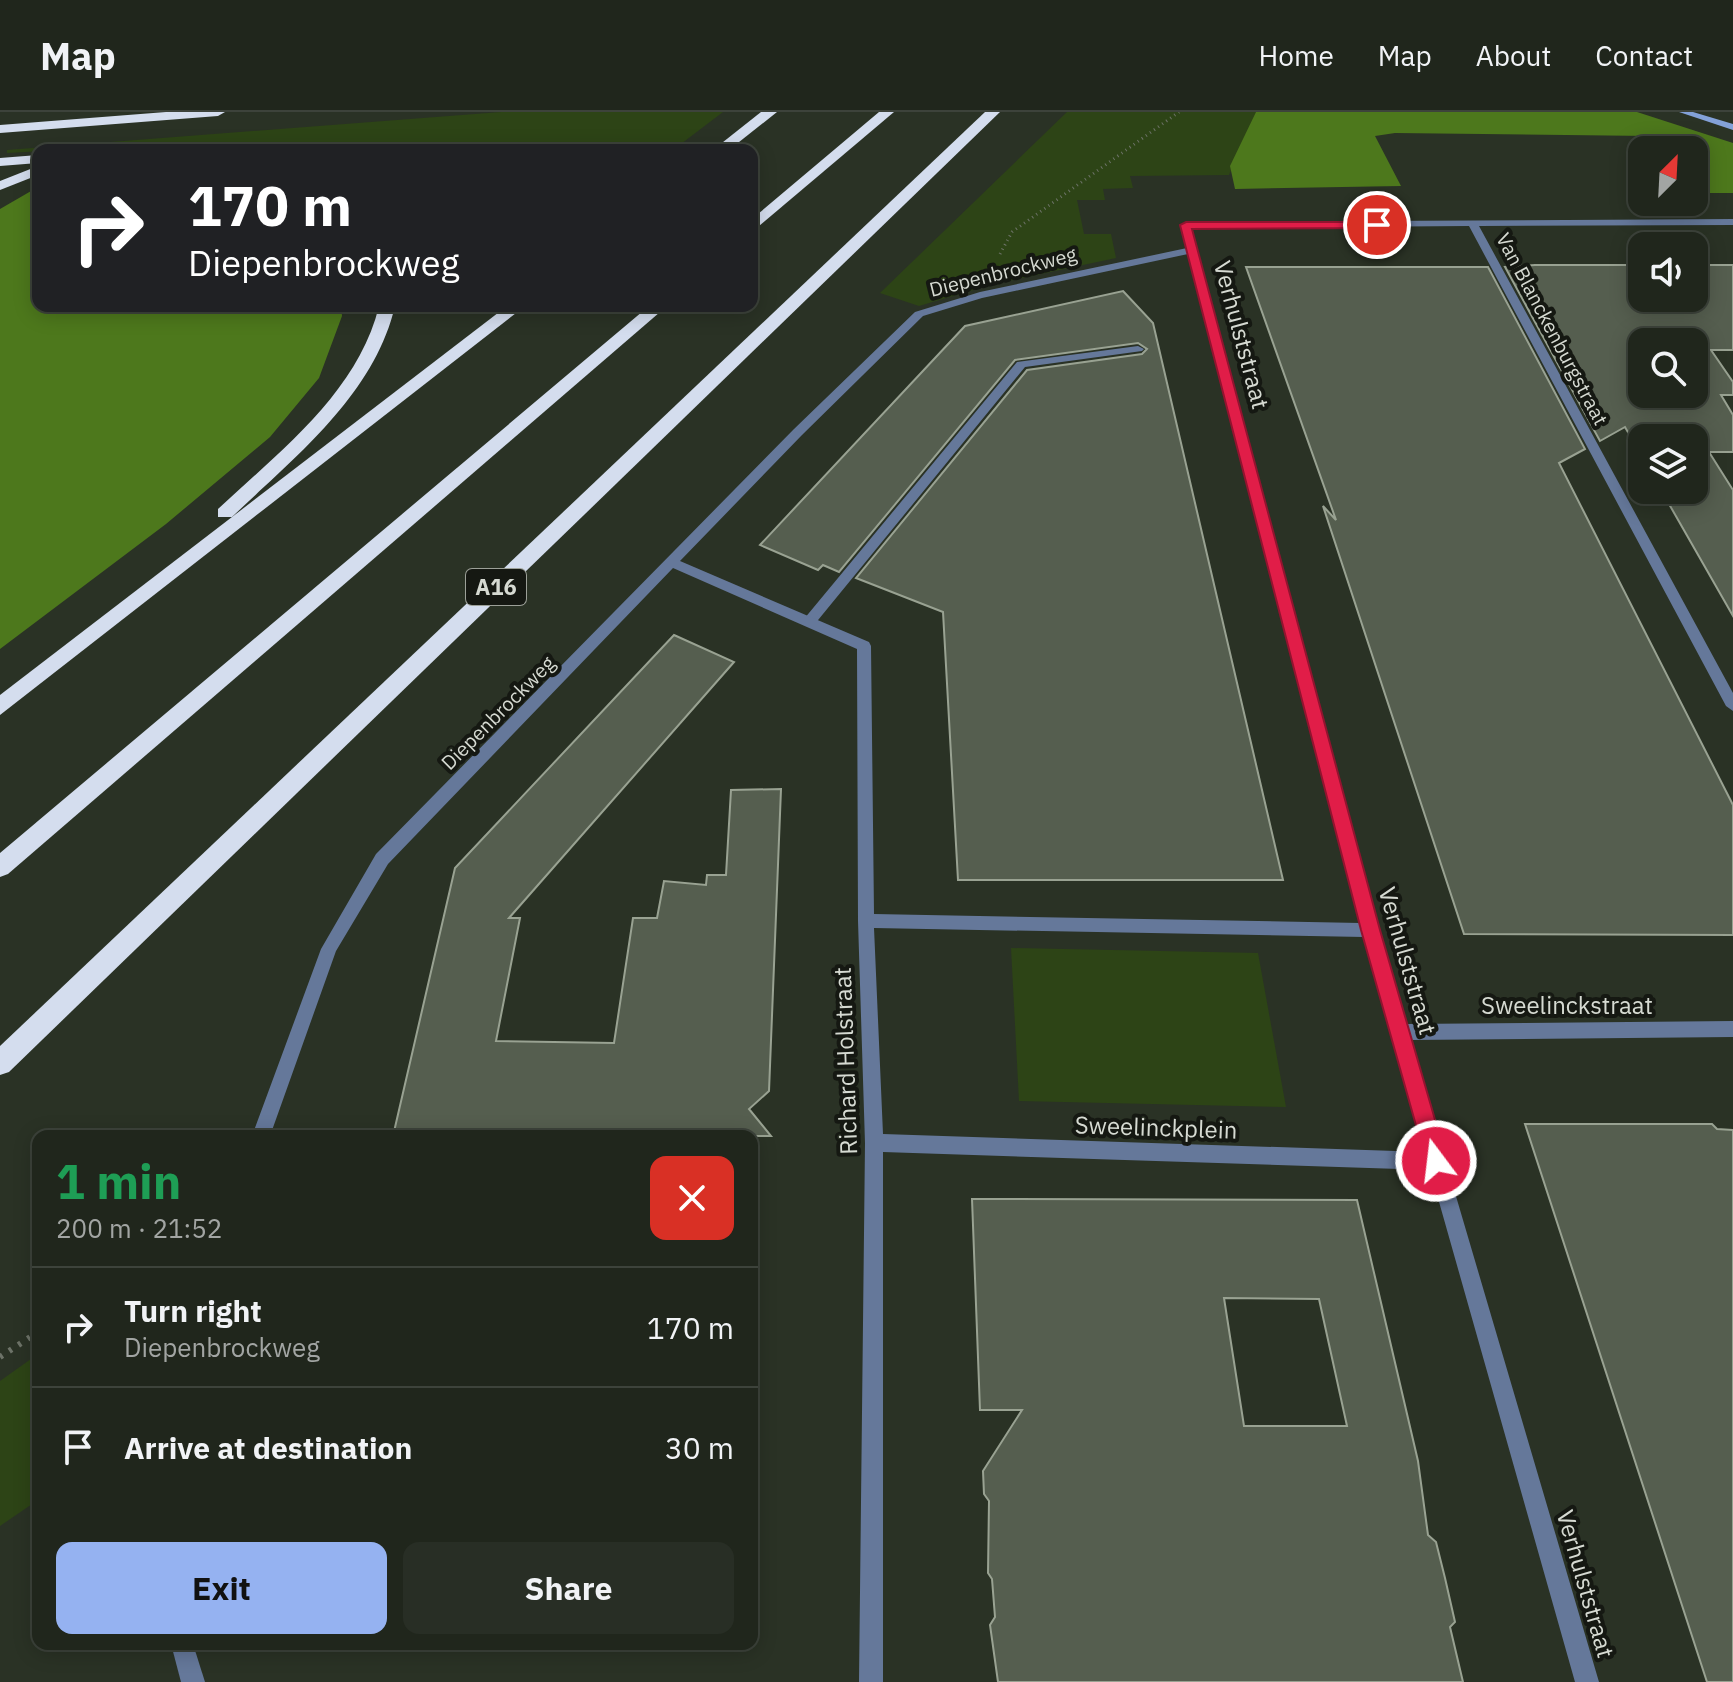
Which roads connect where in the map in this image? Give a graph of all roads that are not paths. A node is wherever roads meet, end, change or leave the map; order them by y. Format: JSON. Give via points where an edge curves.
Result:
{"nodes":[{"id":1,"x":26,"y":112,"type":"edge"},
{"id":2,"x":218,"y":112,"type":"edge"},
{"id":3,"x":770,"y":112,"type":"edge"},
{"id":4,"x":887,"y":112,"type":"edge"},
{"id":5,"x":993,"y":112,"type":"edge"},
{"id":6,"x":1683,"y":112,"type":"edge"},
{"id":7,"x":99,"y":121,"type":"junction"},
{"id":8,"x":1733,"y":127,"type":"edge"},
{"id":9,"x":0,"y":129,"type":"edge"},
{"id":10,"x":728,"y":144,"type":"edge"},
{"id":11,"x":32,"y":159,"type":"edge"},
{"id":12,"x":0,"y":162,"type":"edge"},
{"id":13,"x":32,"y":173,"type":"edge"},
{"id":14,"x":0,"y":186,"type":"edge"},
{"id":15,"x":758,"y":222,"type":"edge"},
{"id":16,"x":1733,"y":222,"type":"edge"},
{"id":17,"x":1473,"y":225,"type":"junction"},
{"id":18,"x":1191,"y":250,"type":"junction"},
{"id":19,"x":385,"y":312,"type":"edge"},
{"id":20,"x":509,"y":312,"type":"edge"},
{"id":21,"x":652,"y":312,"type":"edge"},
{"id":22,"x":1138,"y":349,"type":"dead end"},
{"id":23,"x":674,"y":563,"type":"junction"},
{"id":24,"x":146,"y":590,"type":"junction"},
{"id":25,"x":809,"y":622,"type":"junction"},
{"id":26,"x":1733,"y":706,"type":"edge"},
{"id":27,"x":0,"y":707,"type":"edge"},
{"id":28,"x":0,"y":867,"type":"edge"},
{"id":29,"x":866,"y":921,"type":"junction"},
{"id":30,"x":1370,"y":930,"type":"junction"},
{"id":31,"x":1733,"y":1029,"type":"edge"},
{"id":32,"x":1401,"y":1032,"type":"junction"},
{"id":33,"x":0,"y":1063,"type":"edge"},
{"id":34,"x":263,"y":1130,"type":"edge"},
{"id":35,"x":874,"y":1143,"type":"junction"},
{"id":36,"x":1436,"y":1161,"type":"junction"},
{"id":37,"x":184,"y":1650,"type":"edge"},
{"id":38,"x":193,"y":1682,"type":"edge"},
{"id":39,"x":871,"y":1682,"type":"edge"},
{"id":40,"x":1587,"y":1682,"type":"edge"}],
"edges":[{"from":1,"to":7,"type":"highway"},
{"from":2,"to":7,"type":"highway"},
{"from":3,"to":10,"type":"highway"},
{"from":4,"to":15,"type":"highway"},
{"from":5,"to":33,"type":"highway","number":"A16"},
{"from":6,"to":8,"type":"main road"},
{"from":7,"to":9,"type":"highway"},
{"from":11,"to":12,"type":"highway"},
{"from":13,"to":14,"type":"highway"},
{"from":16,"to":17,"type":"street"},
{"from":17,"to":18,"type":"street","via":[[1186,225]]},
{"from":17,"to":26,"type":"street","name":"Van Blanckenburgstraat"},
{"from":18,"to":23,"type":"street","name":"Diepenbrockweg","via":[[980,295],[919,314]]},
{"from":18,"to":30,"type":"street","name":"Verhulststraat"},
{"from":19,"to":24,"type":"highway","via":[[371,354],[352,386]]},
{"from":20,"to":24,"type":"highway"},
{"from":21,"to":28,"type":"highway"},
{"from":22,"to":25,"type":"street","via":[[1021,364]]},
{"from":23,"to":25,"type":"street","name":"Richard Holstraat"},
{"from":23,"to":34,"type":"street","name":"Diepenbrockweg","via":[[382,859],[329,949]]},
{"from":24,"to":27,"type":"highway"},
{"from":25,"to":29,"type":"street","name":"Richard Holstraat","via":[[864,646]]},
{"from":29,"to":30,"type":"street"},
{"from":29,"to":35,"type":"street","name":"Richard Holstraat"},
{"from":30,"to":32,"type":"street","name":"Verhulststraat"},
{"from":31,"to":32,"type":"street","name":"Sweelinckstraat"},
{"from":32,"to":36,"type":"street","name":"Verhulststraat"},
{"from":35,"to":36,"type":"street","name":"Sweelinckplein"},
{"from":35,"to":39,"type":"street","name":"Richard Holstraat"},
{"from":36,"to":40,"type":"street","name":"Verhulststraat"},
{"from":37,"to":38,"type":"street"}]}
